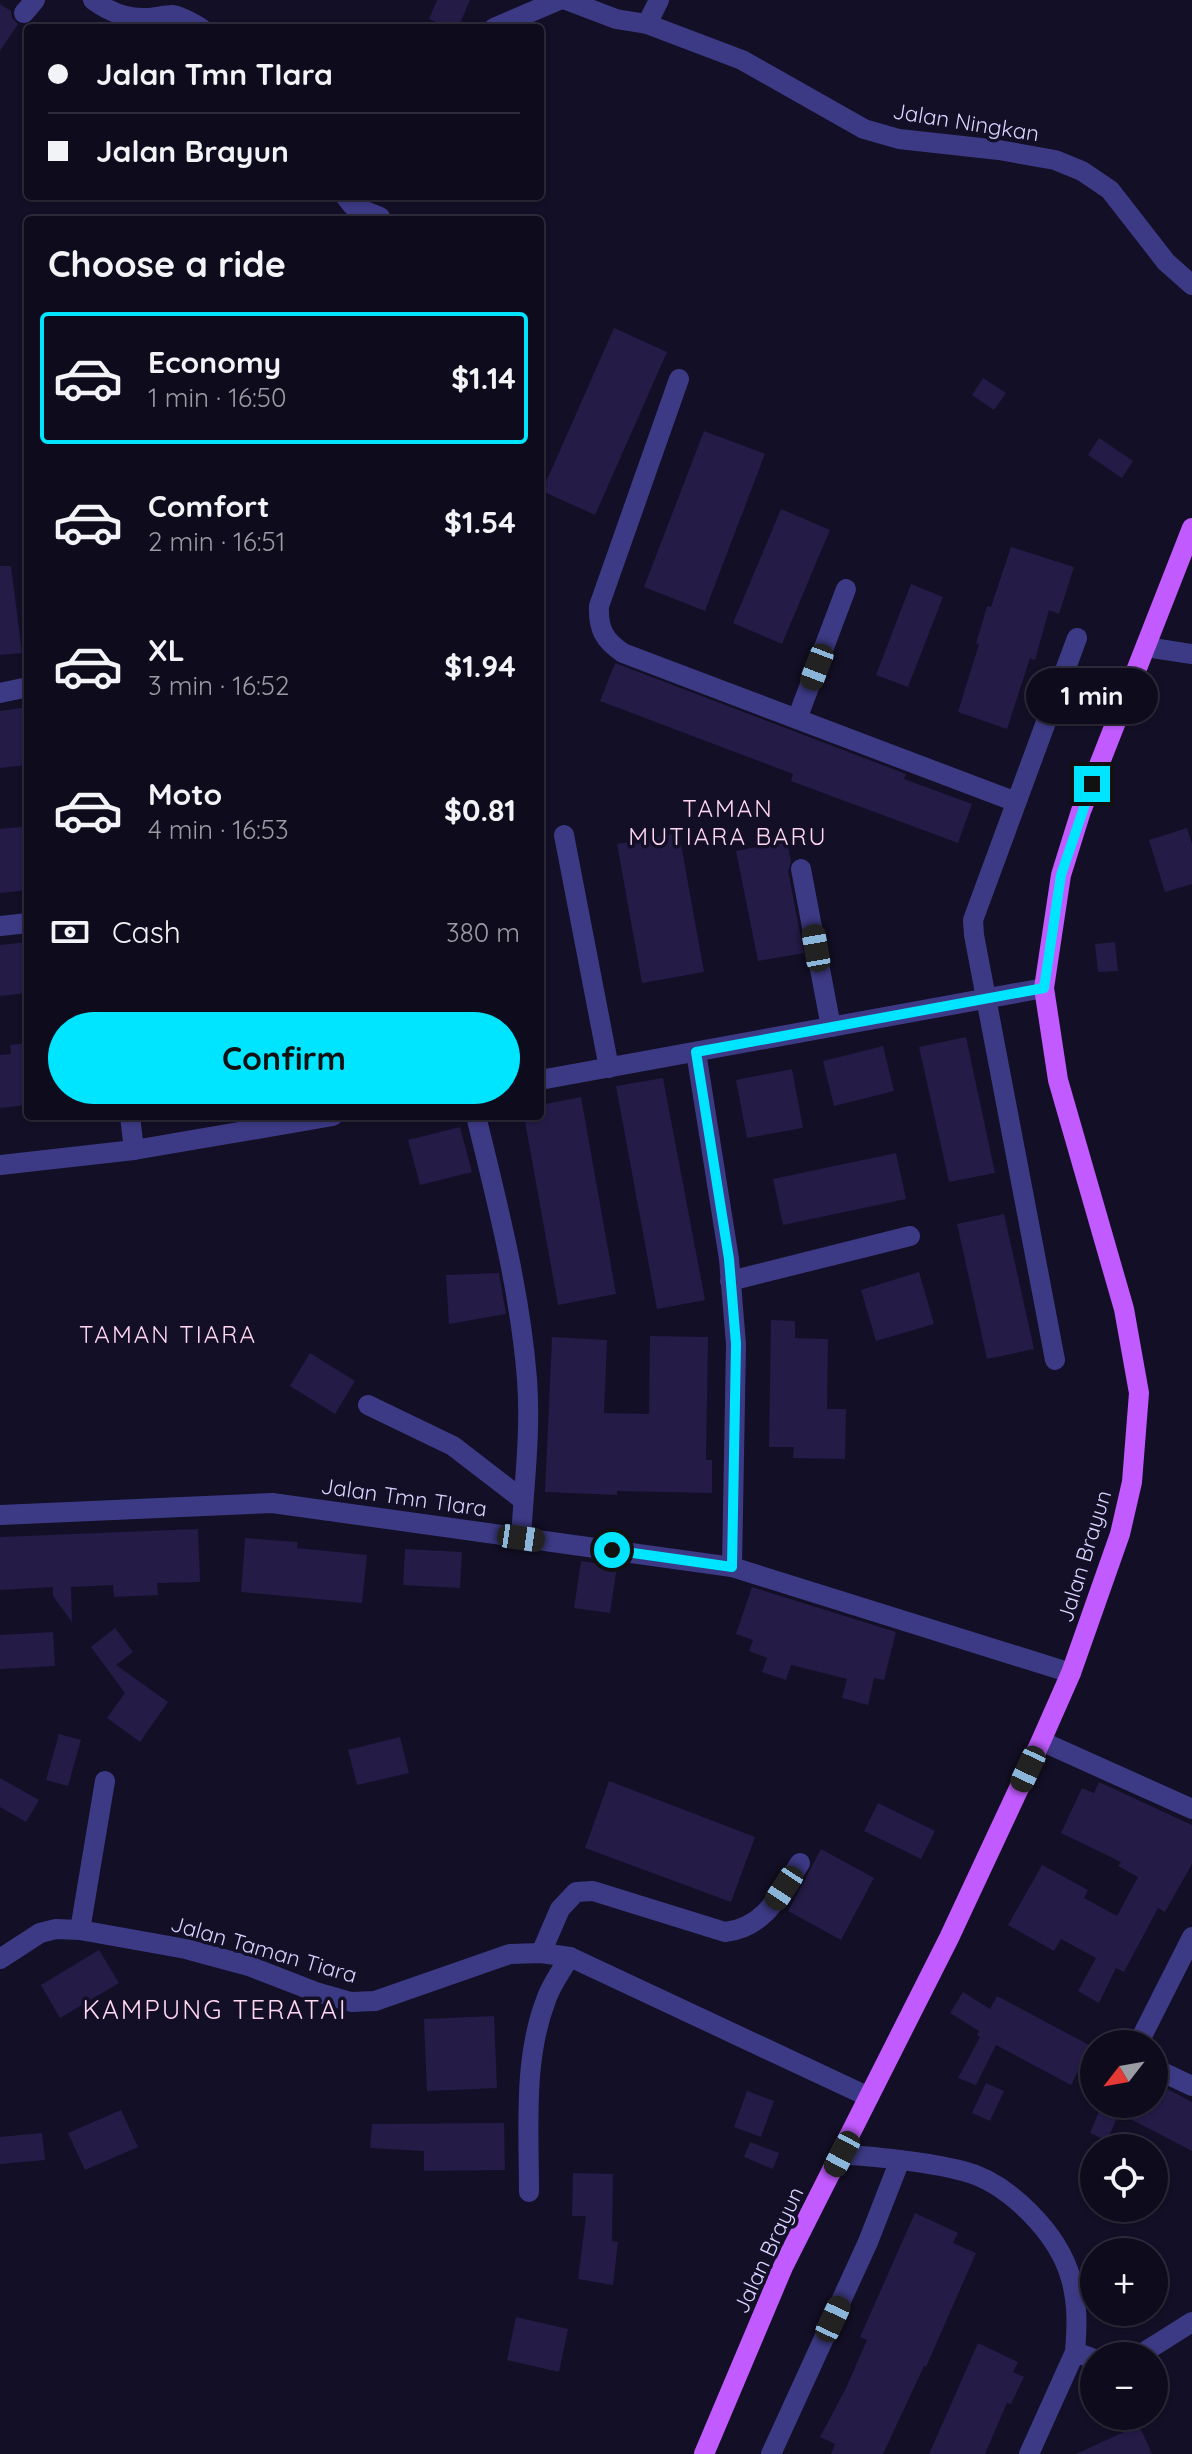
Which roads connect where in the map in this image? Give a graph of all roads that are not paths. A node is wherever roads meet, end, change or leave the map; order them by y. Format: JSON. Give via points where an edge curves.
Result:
{"nodes":[{"id":1,"x":93,"y":0,"type":"edge"},
{"id":2,"x":559,"y":0,"type":"edge"},
{"id":3,"x":566,"y":0,"type":"edge"},
{"id":4,"x":659,"y":0,"type":"edge"},
{"id":5,"x":193,"y":24,"type":"edge"},
{"id":6,"x":503,"y":24,"type":"edge"},
{"id":7,"x":647,"y":24,"type":"junction"},
{"id":8,"x":348,"y":200,"type":"edge"},
{"id":9,"x":378,"y":216,"type":"edge"},
{"id":10,"x":1192,"y":285,"type":"edge"},
{"id":11,"x":679,"y":379,"type":"dead end"},
{"id":12,"x":1192,"y":528,"type":"edge"},
{"id":13,"x":846,"y":589,"type":"dead end"},
{"id":14,"x":1077,"y":638,"type":"dead end"},
{"id":15,"x":1146,"y":647,"type":"junction"},
{"id":16,"x":1192,"y":654,"type":"edge"},
{"id":17,"x":24,"y":688,"type":"edge"},
{"id":18,"x":0,"y":693,"type":"edge"},
{"id":19,"x":797,"y":719,"type":"junction"},
{"id":20,"x":1016,"y":802,"type":"junction"},
{"id":21,"x":564,"y":835,"type":"dead end"},
{"id":22,"x":801,"y":869,"type":"dead end"},
{"id":23,"x":24,"y":923,"type":"edge"},
{"id":24,"x":0,"y":926,"type":"edge"},
{"id":25,"x":1044,"y":988,"type":"junction"},
{"id":26,"x":987,"y":998,"type":"junction"},
{"id":27,"x":831,"y":1027,"type":"junction"},
{"id":28,"x":696,"y":1052,"type":"junction"},
{"id":29,"x":609,"y":1068,"type":"junction"},
{"id":30,"x":544,"y":1079,"type":"edge"},
{"id":31,"x":130,"y":1120,"type":"edge"},
{"id":32,"x":311,"y":1120,"type":"edge"},
{"id":33,"x":477,"y":1120,"type":"edge"},
{"id":34,"x":134,"y":1150,"type":"junction"},
{"id":35,"x":0,"y":1165,"type":"edge"},
{"id":36,"x":910,"y":1236,"type":"dead end"},
{"id":37,"x":730,"y":1281,"type":"junction"},
{"id":38,"x":1055,"y":1360,"type":"dead end"},
{"id":39,"x":368,"y":1405,"type":"dead end"},
{"id":40,"x":523,"y":1500,"type":"junction"},
{"id":41,"x":0,"y":1515,"type":"edge"},
{"id":42,"x":521,"y":1538,"type":"junction"},
{"id":43,"x":732,"y":1567,"type":"junction"},
{"id":44,"x":1071,"y":1673,"type":"junction"},
{"id":45,"x":1041,"y":1741,"type":"junction"},
{"id":46,"x":105,"y":1781,"type":"dead end"},
{"id":47,"x":1192,"y":1809,"type":"edge"},
{"id":48,"x":800,"y":1863,"type":"dead end"},
{"id":49,"x":80,"y":1930,"type":"junction"},
{"id":50,"x":1192,"y":1937,"type":"edge"},
{"id":51,"x":541,"y":1953,"type":"junction"},
{"id":52,"x":570,"y":1957,"type":"junction"},
{"id":53,"x":0,"y":1959,"type":"edge"},
{"id":54,"x":1145,"y":2030,"type":"edge"},
{"id":55,"x":1168,"y":2075,"type":"edge"},
{"id":56,"x":1192,"y":2086,"type":"edge"},
{"id":57,"x":869,"y":2097,"type":"junction"},
{"id":58,"x":842,"y":2154,"type":"junction"},
{"id":59,"x":900,"y":2160,"type":"junction"},
{"id":60,"x":529,"y":2192,"type":"dead end"},
{"id":61,"x":1192,"y":2322,"type":"edge"},
{"id":62,"x":1081,"y":2342,"type":"edge"},
{"id":63,"x":1160,"y":2342,"type":"edge"},
{"id":64,"x":1080,"y":2363,"type":"edge"},
{"id":65,"x":704,"y":2454,"type":"edge"},
{"id":66,"x":771,"y":2454,"type":"edge"},
{"id":67,"x":1029,"y":2454,"type":"edge"}],
"edges":[{"from":1,"to":5,"type":"street","via":[[126,16],[172,15]]},
{"from":2,"to":6,"type":"street"},
{"from":3,"to":7,"type":"street","name":"Jalan Ningkan","via":[[616,19]]},
{"from":4,"to":7,"type":"street"},
{"from":7,"to":10,"type":"street","name":"Jalan Ningkan","via":[[742,60],[864,129],[899,139],[1055,160],[1082,171],[1110,190],[1166,262]]},
{"from":8,"to":9,"type":"street"},
{"from":11,"to":19,"type":"street","via":[[599,606],[601,631],[623,653]]},
{"from":12,"to":15,"type":"main road","name":"Jalan Brayun"},
{"from":13,"to":19,"type":"street"},
{"from":14,"to":20,"type":"street"},
{"from":15,"to":16,"type":"street"},
{"from":15,"to":25,"type":"main road","name":"Jalan Brayun","via":[[1061,875]]},
{"from":17,"to":18,"type":"street"},
{"from":19,"to":20,"type":"street"},
{"from":20,"to":26,"type":"street","via":[[973,920]]},
{"from":21,"to":29,"type":"street"},
{"from":22,"to":27,"type":"street"},
{"from":23,"to":24,"type":"street"},
{"from":25,"to":26,"type":"street"},
{"from":25,"to":44,"type":"main road","name":"Jalan Brayun","via":[[1058,1080],[1124,1309],[1139,1393],[1132,1482],[1120,1534]]},
{"from":26,"to":27,"type":"street"},
{"from":26,"to":38,"type":"street"},
{"from":27,"to":28,"type":"street"},
{"from":28,"to":29,"type":"street"},
{"from":28,"to":37,"type":"street"},
{"from":29,"to":30,"type":"street"},
{"from":31,"to":34,"type":"street"},
{"from":32,"to":34,"type":"street"},
{"from":33,"to":40,"type":"street","via":[[520,1318],[528,1437]]},
{"from":34,"to":35,"type":"street"},
{"from":36,"to":37,"type":"street"},
{"from":37,"to":43,"type":"street","via":[[736,1344]]},
{"from":39,"to":40,"type":"street","via":[[453,1446]]},
{"from":40,"to":42,"type":"street"},
{"from":41,"to":42,"type":"street","name":"Jalan Tmn TIara","via":[[272,1503]]},
{"from":42,"to":43,"type":"street","name":"Jalan Tmn TIara"},
{"from":43,"to":44,"type":"street","name":"Jalan Tmn TIara"},
{"from":44,"to":45,"type":"main road","name":"Jalan Brayun"},
{"from":45,"to":47,"type":"street"},
{"from":45,"to":57,"type":"main road","name":"Jalan Brayun"},
{"from":46,"to":49,"type":"street"},
{"from":48,"to":51,"type":"street","via":[[768,1913],[735,1931],[631,1900],[576,1892],[560,1909]]},
{"from":49,"to":51,"type":"street","name":"Jalan Taman Tiara","via":[[186,1949],[351,2002],[375,2001],[510,1954]]},
{"from":49,"to":53,"type":"street","name":"Jalan Taman Tiara","via":[[40,1933]]},
{"from":50,"to":54,"type":"street"},
{"from":51,"to":52,"type":"street","name":"Jalan Taman Tiara"},
{"from":52,"to":57,"type":"street","name":"Jalan Taman Tiara"},
{"from":52,"to":60,"type":"street","via":[[540,2017],[529,2106]]},
{"from":55,"to":56,"type":"street"},
{"from":57,"to":58,"type":"main road","name":"Jalan Brayun"},
{"from":58,"to":59,"type":"street"},
{"from":58,"to":65,"type":"main road","name":"Jalan Brayun","via":[[783,2267]]},
{"from":59,"to":62,"type":"street","via":[[965,2172],[1008,2192],[1056,2246],[1070,2275]]},
{"from":59,"to":66,"type":"street"},
{"from":61,"to":63,"type":"street"},
{"from":64,"to":67,"type":"street"}]}
